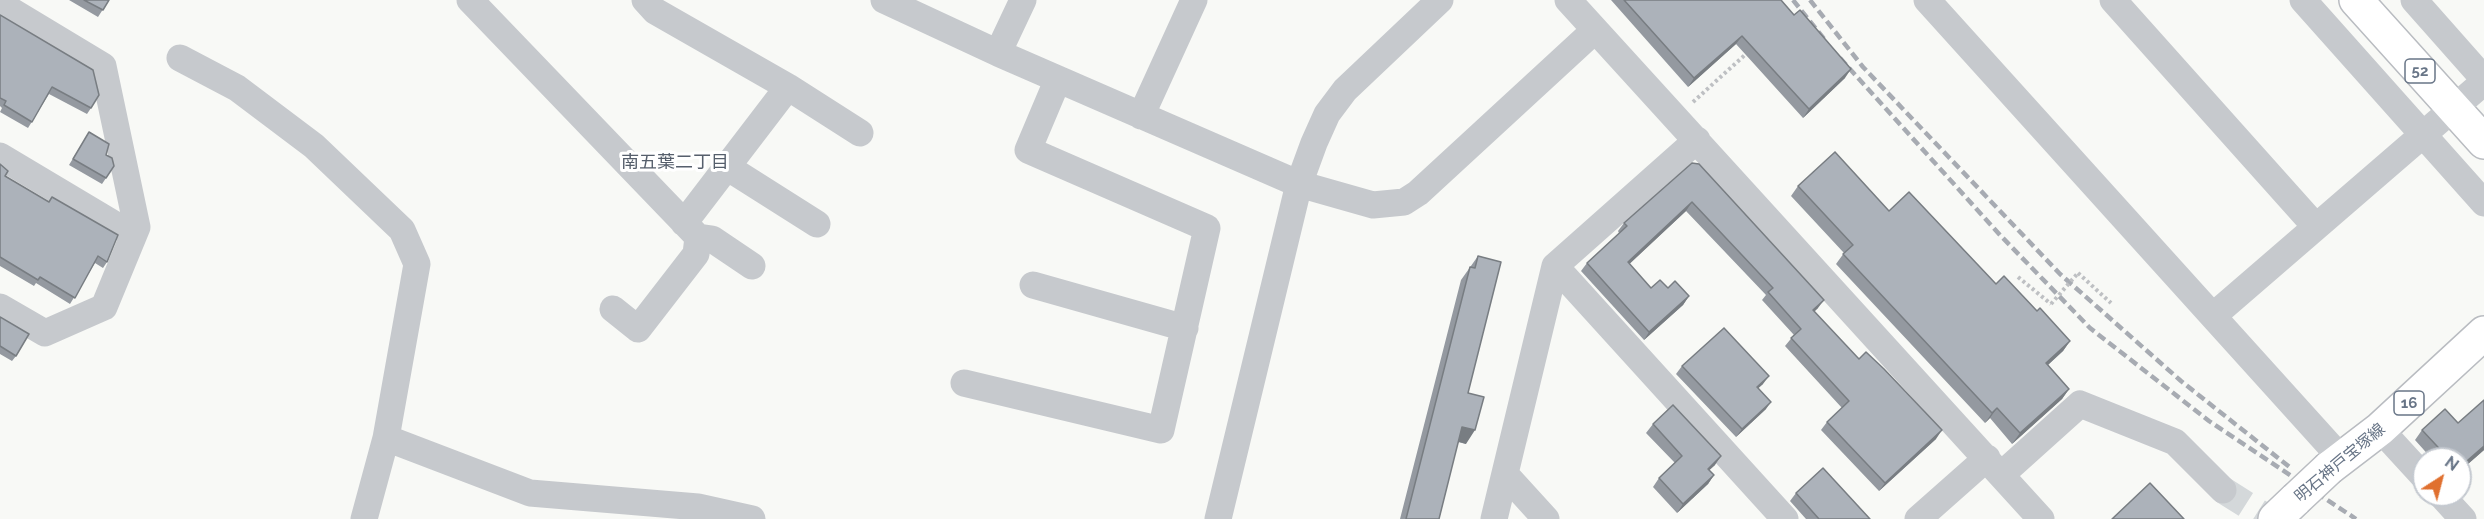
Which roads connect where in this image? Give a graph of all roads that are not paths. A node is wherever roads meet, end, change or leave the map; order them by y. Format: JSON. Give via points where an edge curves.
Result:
{"nodes":[{"id":1,"x":470,"y":0,"type":"edge"},
{"id":2,"x":645,"y":0,"type":"edge"},
{"id":3,"x":884,"y":0,"type":"edge"},
{"id":4,"x":1023,"y":0,"type":"edge"},
{"id":5,"x":1194,"y":0,"type":"edge"},
{"id":6,"x":1440,"y":0,"type":"edge"},
{"id":7,"x":1568,"y":0,"type":"edge"},
{"id":8,"x":1927,"y":0,"type":"edge"},
{"id":9,"x":2113,"y":0,"type":"edge"},
{"id":10,"x":2303,"y":0,"type":"edge"},
{"id":11,"x":2356,"y":0,"type":"edge"},
{"id":12,"x":2414,"y":0,"type":"edge"},
{"id":13,"x":0,"y":4,"type":"edge"},
{"id":14,"x":1595,"y":30,"type":"junction"},
{"id":15,"x":998,"y":53,"type":"junction"},
{"id":16,"x":180,"y":58,"type":"dead end"},
{"id":17,"x":1058,"y":79,"type":"junction"},
{"id":18,"x":2484,"y":81,"type":"edge"},
{"id":19,"x":788,"y":87,"type":"junction"},
{"id":20,"x":2454,"y":109,"type":"junction"},
{"id":21,"x":1141,"y":116,"type":"junction"},
{"id":22,"x":860,"y":133,"type":"dead end"},
{"id":23,"x":2424,"y":135,"type":"junction"},
{"id":24,"x":1697,"y":140,"type":"junction"},
{"id":25,"x":2484,"y":142,"type":"edge"},
{"id":26,"x":0,"y":156,"type":"edge"},
{"id":27,"x":727,"y":167,"type":"junction"},
{"id":28,"x":1299,"y":184,"type":"junction"},
{"id":29,"x":2484,"y":203,"type":"edge"},
{"id":30,"x":817,"y":224,"type":"dead end"},
{"id":31,"x":137,"y":227,"type":"junction"},
{"id":32,"x":2316,"y":227,"type":"junction"},
{"id":33,"x":691,"y":230,"type":"junction"},
{"id":34,"x":752,"y":266,"type":"dead end"},
{"id":35,"x":1555,"y":266,"type":"junction"},
{"id":36,"x":1033,"y":285,"type":"dead end"},
{"id":37,"x":0,"y":307,"type":"edge"},
{"id":38,"x":613,"y":309,"type":"dead end"},
{"id":39,"x":2213,"y":316,"type":"junction"},
{"id":40,"x":1185,"y":328,"type":"junction"},
{"id":41,"x":2484,"y":333,"type":"edge"},
{"id":42,"x":964,"y":383,"type":"dead end"},
{"id":43,"x":2380,"y":429,"type":"junction"},
{"id":44,"x":386,"y":438,"type":"junction"},
{"id":45,"x":2335,"y":463,"type":"junction"},
{"id":46,"x":2412,"y":464,"type":"edge"},
{"id":47,"x":1994,"y":466,"type":"junction"},
{"id":48,"x":1505,"y":474,"type":"junction"},
{"id":49,"x":2223,"y":489,"type":"tunnel mouth"},
{"id":50,"x":2452,"y":507,"type":"edge"},
{"id":51,"x":2286,"y":509,"type":"edge"},
{"id":52,"x":364,"y":519,"type":"edge"},
{"id":53,"x":752,"y":519,"type":"edge"},
{"id":54,"x":1218,"y":519,"type":"edge"},
{"id":55,"x":1494,"y":519,"type":"edge"},
{"id":56,"x":1546,"y":519,"type":"edge"},
{"id":57,"x":1785,"y":519,"type":"edge"},
{"id":58,"x":1918,"y":519,"type":"edge"},
{"id":59,"x":2041,"y":519,"type":"edge"},
{"id":60,"x":2463,"y":519,"type":"edge"}],
"edges":[{"from":1,"to":33,"type":"street"},
{"from":2,"to":19,"type":"street","via":[[655,10]]},
{"from":3,"to":15,"type":"street"},
{"from":4,"to":15,"type":"street"},
{"from":5,"to":21,"type":"street"},
{"from":6,"to":28,"type":"street","via":[[1345,90],[1328,114]]},
{"from":7,"to":14,"type":"street"},
{"from":8,"to":39,"type":"street"},
{"from":9,"to":32,"type":"street"},
{"from":10,"to":23,"type":"street"},
{"from":11,"to":20,"type":"main road","number":"52"},
{"from":12,"to":18,"type":"street"},
{"from":13,"to":31,"type":"street","via":[[103,66]]},
{"from":14,"to":24,"type":"street"},
{"from":14,"to":28,"type":"street","via":[[1404,202],[1372,206]]},
{"from":15,"to":17,"type":"street"},
{"from":16,"to":44,"type":"street","via":[[237,88],[314,146],[402,230],[417,264]]},
{"from":17,"to":21,"type":"street"},
{"from":17,"to":40,"type":"street","via":[[1028,150],[1207,228]]},
{"from":18,"to":20,"type":"street"},
{"from":19,"to":22,"type":"street"},
{"from":19,"to":27,"type":"street"},
{"from":20,"to":23,"type":"street"},
{"from":20,"to":25,"type":"main road","number":"52"},
{"from":21,"to":28,"type":"street"},
{"from":23,"to":29,"type":"street"},
{"from":23,"to":32,"type":"street"},
{"from":24,"to":35,"type":"street"},
{"from":24,"to":47,"type":"street"},
{"from":26,"to":31,"type":"street","via":[[119,226]]},
{"from":27,"to":30,"type":"street"},
{"from":27,"to":33,"type":"street"},
{"from":28,"to":54,"type":"street"},
{"from":31,"to":37,"type":"street","via":[[104,307],[45,333]]},
{"from":32,"to":39,"type":"street"},
{"from":33,"to":34,"type":"street"},
{"from":33,"to":38,"type":"street","via":[[696,254],[638,329]]},
{"from":35,"to":48,"type":"street"},
{"from":35,"to":57,"type":"street"},
{"from":36,"to":40,"type":"street"},
{"from":39,"to":45,"type":"street"},
{"from":40,"to":42,"type":"street","via":[[1161,430]]},
{"from":41,"to":43,"type":"main road","name":"明石神戸宝塚線","number":"16"},
{"from":43,"to":45,"type":"main road","name":"明石神戸宝塚線","number":"16"},
{"from":43,"to":46,"type":"street"},
{"from":44,"to":52,"type":"street"},
{"from":44,"to":53,"type":"street","via":[[530,493],[698,507]]},
{"from":45,"to":51,"type":"main road","name":"明石神戸宝塚線","number":"16","bridge":true},
{"from":47,"to":49,"type":"street","via":[[2080,404],[2175,442]]},
{"from":47,"to":58,"type":"street"},
{"from":47,"to":59,"type":"street"},
{"from":48,"to":55,"type":"street"},
{"from":48,"to":56,"type":"street"},
{"from":50,"to":60,"type":"street"}]}
